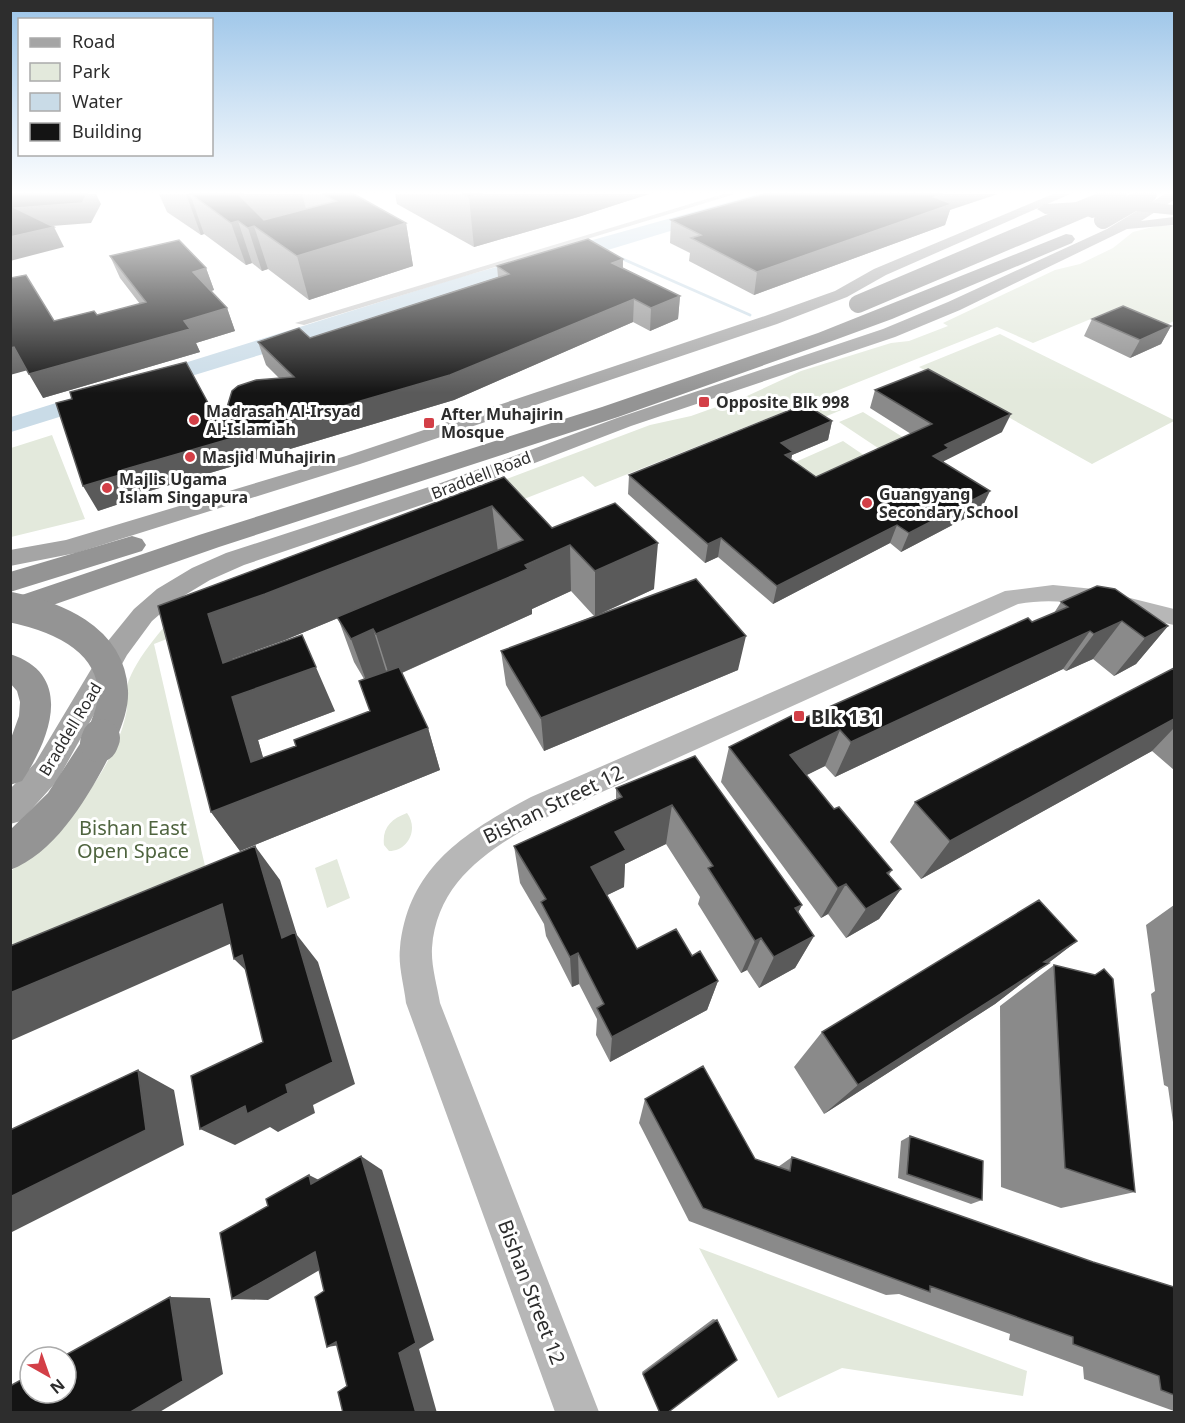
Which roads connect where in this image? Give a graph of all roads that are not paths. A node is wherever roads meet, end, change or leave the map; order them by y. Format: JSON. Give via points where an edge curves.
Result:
{"nodes":[{"id":1,"x":500,"y":260,"type":"edge"},
{"id":2,"x":907,"y":260,"type":"edge"},
{"id":3,"x":927,"y":260,"type":"edge"},
{"id":4,"x":948,"y":260,"type":"edge"},
{"id":5,"x":984,"y":260,"type":"edge"},
{"id":6,"x":1023,"y":260,"type":"edge"},
{"id":7,"x":1049,"y":260,"type":"edge"},
{"id":8,"x":849,"y":299,"type":"junction"},
{"id":9,"x":890,"y":317,"type":"junction"},
{"id":10,"x":300,"y":323,"type":"dead end"},
{"id":11,"x":580,"y":420,"type":"junction"},
{"id":12,"x":624,"y":422,"type":"junction"},
{"id":13,"x":209,"y":541,"type":"junction"},
{"id":14,"x":68,"y":547,"type":"junction"},
{"id":15,"x":10,"y":558,"type":"edge"},
{"id":16,"x":10,"y":567,"type":"edge"},
{"id":17,"x":10,"y":582,"type":"edge"},
{"id":18,"x":10,"y":597,"type":"edge"},
{"id":19,"x":10,"y":609,"type":"edge"},
{"id":20,"x":1174,"y":617,"type":"edge"},
{"id":21,"x":10,"y":666,"type":"edge"},
{"id":22,"x":10,"y":771,"type":"edge"},
{"id":23,"x":10,"y":811,"type":"edge"},
{"id":24,"x":10,"y":854,"type":"edge"},
{"id":25,"x":577,"y":1413,"type":"edge"}],
"edges":[{"from":1,"to":10,"type":"street"},
{"from":2,"to":8,"type":"main road","name":"Braddell Road","via":[[880,272]]},
{"from":3,"to":8,"type":"main road"},
{"from":4,"to":8,"type":"highway","name":"Braddell Road","bridge":true},
{"from":5,"to":11,"type":"highway","via":[[873,309],[600,407]]},
{"from":6,"to":9,"type":"highway","bridge":true},
{"from":7,"to":12,"type":"main road","name":"Braddell Road","via":[[889,333]]},
{"from":8,"to":14,"type":"main road","name":"Braddell Road"},
{"from":8,"to":17,"type":"highway","name":"Braddell Road","via":[[319,489]]},
{"from":9,"to":11,"type":"highway","name":"Braddell Road"},
{"from":9,"to":12,"type":"highway"},
{"from":11,"to":13,"type":"highway","name":"Braddell Road"},
{"from":12,"to":23,"type":"main road","name":"Braddell Road","via":[[446,489],[235,559],[166,596],[143,615],[117,648],[46,772]]},
{"from":13,"to":18,"type":"highway","name":"Braddell Road"},
{"from":13,"to":19,"type":"highway","name":"Braddell Road"},
{"from":14,"to":15,"type":"main road","name":"Braddell Road"},
{"from":14,"to":16,"type":"highway"},
{"from":19,"to":24,"type":"highway","bridge":true,"via":[[58,620],[76,629],[94,645],[113,691],[99,743],[79,783],[39,830]]},
{"from":20,"to":25,"type":"street","name":"Bishan Street 12","via":[[1073,594],[1013,597],[541,806],[483,837],[457,858],[437,882],[422,913],[416,950],[423,1003]]},
{"from":21,"to":22,"type":"highway","via":[[28,680],[35,694],[36,716],[32,736]]}]}
